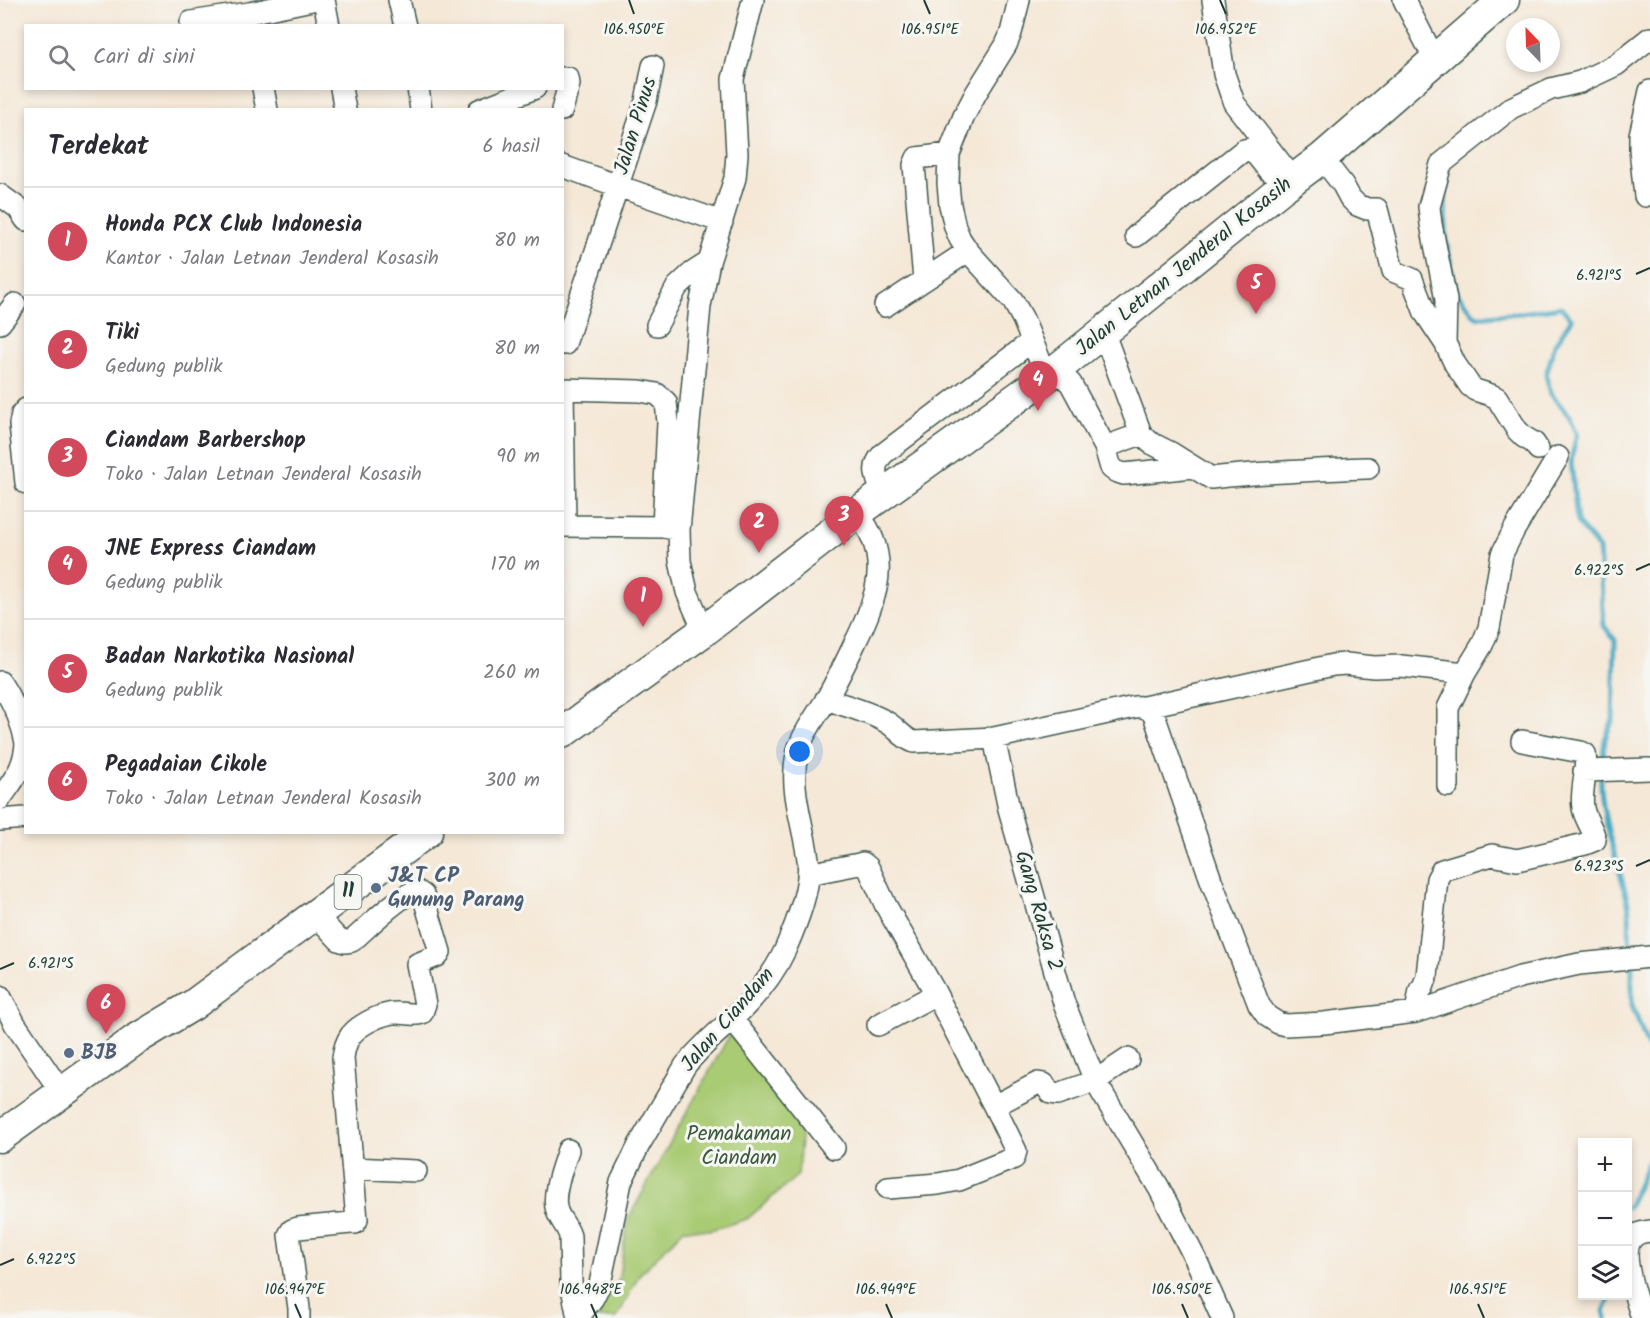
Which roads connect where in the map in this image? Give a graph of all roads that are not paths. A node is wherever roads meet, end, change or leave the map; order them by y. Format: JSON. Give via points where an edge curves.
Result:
{"nodes":[{"id":1,"x":312,"y":0,"type":"edge"},
{"id":2,"x":324,"y":0,"type":"edge"},
{"id":3,"x":399,"y":0,"type":"edge"},
{"id":4,"x":753,"y":0,"type":"edge"},
{"id":5,"x":1019,"y":0,"type":"edge"},
{"id":6,"x":1213,"y":0,"type":"edge"},
{"id":7,"x":1404,"y":0,"type":"edge"},
{"id":8,"x":1504,"y":0,"type":"edge"},
{"id":9,"x":250,"y":19,"type":"edge"},
{"id":10,"x":191,"y":21,"type":"dead end"},
{"id":11,"x":329,"y":24,"type":"edge"},
{"id":12,"x":405,"y":24,"type":"edge"},
{"id":13,"x":1650,"y":38,"type":"edge"},
{"id":14,"x":1435,"y":60,"type":"junction"},
{"id":15,"x":654,"y":66,"type":"dead end"},
{"id":16,"x":564,"y":78,"type":"edge"},
{"id":17,"x":263,"y":90,"type":"edge"},
{"id":18,"x":341,"y":90,"type":"edge"},
{"id":19,"x":418,"y":90,"type":"edge"},
{"id":20,"x":530,"y":90,"type":"edge"},
{"id":21,"x":1650,"y":91,"type":"edge"},
{"id":22,"x":267,"y":108,"type":"edge"},
{"id":23,"x":345,"y":108,"type":"edge"},
{"id":24,"x":422,"y":108,"type":"edge"},
{"id":25,"x":484,"y":108,"type":"edge"},
{"id":26,"x":563,"y":108,"type":"edge"},
{"id":27,"x":949,"y":153,"type":"junction"},
{"id":28,"x":1322,"y":158,"type":"junction"},
{"id":29,"x":564,"y":167,"type":"edge"},
{"id":30,"x":1287,"y":183,"type":"junction"},
{"id":31,"x":618,"y":186,"type":"junction"},
{"id":32,"x":0,"y":195,"type":"edge"},
{"id":33,"x":1645,"y":196,"type":"dead end"},
{"id":34,"x":24,"y":217,"type":"edge"},
{"id":35,"x":722,"y":222,"type":"junction"},
{"id":36,"x":1136,"y":236,"type":"dead end"},
{"id":37,"x":968,"y":251,"type":"junction"},
{"id":38,"x":709,"y":262,"type":"junction"},
{"id":39,"x":924,"y":280,"type":"junction"},
{"id":40,"x":15,"y":304,"type":"dead end"},
{"id":41,"x":885,"y":306,"type":"dead end"},
{"id":42,"x":0,"y":323,"type":"edge"},
{"id":43,"x":657,"y":325,"type":"dead end"},
{"id":44,"x":1103,"y":331,"type":"junction"},
{"id":45,"x":1032,"y":341,"type":"junction"},
{"id":46,"x":1445,"y":343,"type":"junction"},
{"id":47,"x":566,"y":344,"type":"dead end"},
{"id":48,"x":1052,"y":372,"type":"junction"},
{"id":49,"x":564,"y":389,"type":"edge"},
{"id":50,"x":24,"y":412,"type":"edge"},
{"id":51,"x":1141,"y":434,"type":"junction"},
{"id":52,"x":1105,"y":447,"type":"junction"},
{"id":53,"x":1538,"y":449,"type":"dead end"},
{"id":54,"x":1558,"y":457,"type":"dead end"},
{"id":55,"x":24,"y":463,"type":"edge"},
{"id":56,"x":1193,"y":467,"type":"junction"},
{"id":57,"x":1368,"y":468,"type":"dead end"},
{"id":58,"x":883,"y":495,"type":"junction"},
{"id":59,"x":857,"y":513,"type":"junction"},
{"id":60,"x":564,"y":526,"type":"edge"},
{"id":61,"x":671,"y":529,"type":"junction"},
{"id":62,"x":704,"y":631,"type":"junction"},
{"id":63,"x":1465,"y":674,"type":"junction"},
{"id":64,"x":0,"y":682,"type":"edge"},
{"id":65,"x":826,"y":699,"type":"junction"},
{"id":66,"x":1144,"y":707,"type":"junction"},
{"id":67,"x":24,"y":732,"type":"edge"},
{"id":68,"x":564,"y":732,"type":"edge"},
{"id":69,"x":994,"y":738,"type":"junction"},
{"id":70,"x":1522,"y":741,"type":"dead end"},
{"id":71,"x":24,"y":758,"type":"edge"},
{"id":72,"x":1650,"y":770,"type":"edge"},
{"id":73,"x":1584,"y":771,"type":"junction"},
{"id":74,"x":1448,"y":786,"type":"dead end"},
{"id":75,"x":0,"y":799,"type":"edge"},
{"id":76,"x":24,"y":818,"type":"edge"},
{"id":77,"x":0,"y":820,"type":"edge"},
{"id":78,"x":409,"y":838,"type":"edge"},
{"id":79,"x":808,"y":874,"type":"junction"},
{"id":80,"x":316,"y":915,"type":"junction"},
{"id":81,"x":1650,"y":957,"type":"edge"},
{"id":82,"x":935,"y":992,"type":"junction"},
{"id":83,"x":0,"y":996,"type":"edge"},
{"id":84,"x":1416,"y":1012,"type":"junction"},
{"id":85,"x":732,"y":1019,"type":"junction"},
{"id":86,"x":878,"y":1025,"type":"dead end"},
{"id":87,"x":1128,"y":1059,"type":"dead end"},
{"id":88,"x":1095,"y":1081,"type":"junction"},
{"id":89,"x":61,"y":1092,"type":"junction"},
{"id":90,"x":994,"y":1106,"type":"junction"},
{"id":91,"x":0,"y":1137,"type":"edge"},
{"id":92,"x":834,"y":1148,"type":"dead end"},
{"id":93,"x":568,"y":1150,"type":"dead end"},
{"id":94,"x":353,"y":1168,"type":"junction"},
{"id":95,"x":416,"y":1171,"type":"dead end"},
{"id":96,"x":888,"y":1188,"type":"dead end"},
{"id":97,"x":1650,"y":1231,"type":"edge"},
{"id":98,"x":1643,"y":1297,"type":"edge"},
{"id":99,"x":299,"y":1318,"type":"edge"},
{"id":100,"x":578,"y":1318,"type":"edge"},
{"id":101,"x":1222,"y":1318,"type":"edge"},
{"id":102,"x":1642,"y":1318,"type":"edge"}],
"edges":[{"from":1,"to":9,"type":"street"},
{"from":2,"to":11,"type":"street"},
{"from":3,"to":12,"type":"street"},
{"from":4,"to":35,"type":"street","via":[[733,79],[737,165]]},
{"from":5,"to":27,"type":"street","via":[[1006,45],[976,93]]},
{"from":6,"to":30,"type":"street","via":[[1224,74],[1234,103]]},
{"from":7,"to":14,"type":"street"},
{"from":8,"to":14,"type":"highway","name":"Jalan Letnan Jenderal Kosasih"},
{"from":9,"to":10,"type":"street"},
{"from":13,"to":46,"type":"street","via":[[1616,65],[1511,108],[1441,164],[1429,215],[1446,300]]},
{"from":14,"to":28,"type":"highway","name":"Jalan Letnan Jenderal Kosasih"},
{"from":15,"to":31,"type":"street","name":"Jalan Pinus"},
{"from":16,"to":26,"type":"street","via":[[568,78],[569,84]]},
{"from":17,"to":22,"type":"street"},
{"from":18,"to":23,"type":"street"},
{"from":19,"to":24,"type":"street"},
{"from":20,"to":25,"type":"street"},
{"from":21,"to":33,"type":"street","via":[[1640,135]]},
{"from":27,"to":37,"type":"street","via":[[950,205],[955,227]]},
{"from":27,"to":39,"type":"street","via":[[917,158],[914,162]]},
{"from":28,"to":30,"type":"highway","name":"Jalan Letnan Jenderal Kosasih"},
{"from":28,"to":46,"type":"street","via":[[1357,205],[1377,209],[1393,272],[1412,279],[1425,313]]},
{"from":29,"to":31,"type":"street"},
{"from":30,"to":36,"type":"street","via":[[1254,152],[1244,150]]},
{"from":30,"to":44,"type":"highway","name":"Jalan Letnan Jenderal Kosasih"},
{"from":31,"to":35,"type":"street"},
{"from":31,"to":47,"type":"street","name":"Jalan Pinus"},
{"from":32,"to":34,"type":"street"},
{"from":35,"to":38,"type":"street"},
{"from":37,"to":39,"type":"street"},
{"from":37,"to":45,"type":"street","via":[[1013,301]]},
{"from":38,"to":43,"type":"street","via":[[677,287]]},
{"from":38,"to":61,"type":"street"},
{"from":39,"to":41,"type":"street"},
{"from":40,"to":42,"type":"street"},
{"from":44,"to":48,"type":"highway","name":"Jalan Letnan Jenderal Kosasih"},
{"from":44,"to":51,"type":"street"},
{"from":45,"to":48,"type":"street"},
{"from":45,"to":58,"type":"street","via":[[883,454],[875,470]]},
{"from":46,"to":53,"type":"street","via":[[1470,386],[1497,398],[1517,430]]},
{"from":48,"to":52,"type":"street","via":[[1071,384]]},
{"from":48,"to":58,"type":"highway","name":"Jalan Letnan Jenderal Kosasih"},
{"from":49,"to":61,"type":"street","via":[[640,391],[657,394],[666,402]]},
{"from":50,"to":55,"type":"street","via":[[20,424]]},
{"from":51,"to":52,"type":"street"},
{"from":51,"to":56,"type":"street"},
{"from":52,"to":56,"type":"street","via":[[1111,468],[1119,473]]},
{"from":54,"to":63,"type":"street","via":[[1502,554],[1489,628]]},
{"from":56,"to":57,"type":"street","via":[[1211,478]]},
{"from":58,"to":59,"type":"highway","name":"Jalan Letnan Jenderal Kosasih"},
{"from":59,"to":62,"type":"highway","name":"Jalan Letnan Jenderal Kosasih"},
{"from":59,"to":65,"type":"street","name":"Jalan Ciandam","via":[[876,548],[879,582],[868,616]]},
{"from":60,"to":61,"type":"street"},
{"from":61,"to":62,"type":"street","via":[[687,592]]},
{"from":62,"to":68,"type":"highway","name":"Jalan Letnan Jenderal Kosasih"},
{"from":63,"to":66,"type":"street","via":[[1401,666],[1333,665]]},
{"from":63,"to":74,"type":"street","via":[[1448,708]]},
{"from":64,"to":67,"type":"street","via":[[18,712]]},
{"from":65,"to":69,"type":"street","via":[[882,719],[914,742]]},
{"from":65,"to":79,"type":"street","name":"Jalan Ciandam","via":[[803,738],[796,762],[795,790],[809,860]]},
{"from":66,"to":69,"type":"street"},
{"from":66,"to":84,"type":"street","via":[[1154,715],[1211,880],[1264,1013],[1286,1025]]},
{"from":69,"to":88,"type":"street","name":"Gang Raksa 2","via":[[1009,809],[1064,1003]]},
{"from":70,"to":73,"type":"street","via":[[1583,753]]},
{"from":71,"to":75,"type":"street"},
{"from":72,"to":73,"type":"street"},
{"from":73,"to":84,"type":"street","via":[[1582,807],[1595,836],[1593,842],[1517,860],[1492,855],[1440,872],[1427,976]]},
{"from":76,"to":77,"type":"street"},
{"from":78,"to":80,"type":"highway","number":"11"},
{"from":79,"to":82,"type":"street","via":[[863,863],[868,867]]},
{"from":79,"to":85,"type":"street","name":"Jalan Ciandam","via":[[785,950],[762,987]]},
{"from":80,"to":89,"type":"highway","number":"11","via":[[193,1005]]},
{"from":80,"to":94,"type":"street","via":[[339,940],[352,941],[400,900],[417,891],[423,895],[440,951],[417,964],[422,1013],[383,1015],[352,1034],[344,1048]]},
{"from":81,"to":84,"type":"street","via":[[1579,964],[1520,977]]},
{"from":82,"to":86,"type":"street"},
{"from":82,"to":90,"type":"street"},
{"from":83,"to":89,"type":"street"},
{"from":85,"to":92,"type":"street"},
{"from":85,"to":100,"type":"street","name":"Jalan Ciandam","via":[[685,1066],[628,1167],[621,1182],[600,1284]]},
{"from":87,"to":88,"type":"street"},
{"from":88,"to":90,"type":"street","via":[[1056,1094],[1038,1083]]},
{"from":88,"to":101,"type":"street","name":"Gang Raksa 2","via":[[1159,1188]]},
{"from":89,"to":91,"type":"highway"},
{"from":90,"to":96,"type":"street","via":[[1016,1151],[1014,1158],[959,1180]]},
{"from":93,"to":100,"type":"street","via":[[555,1198],[558,1214],[570,1236],[571,1283]]},
{"from":94,"to":95,"type":"street"},
{"from":94,"to":99,"type":"street","via":[[356,1222],[298,1228],[289,1235]]},
{"from":97,"to":98,"type":"street","via":[[1637,1234],[1629,1245],[1628,1266]]},
{"from":98,"to":102,"type":"street"}]}
